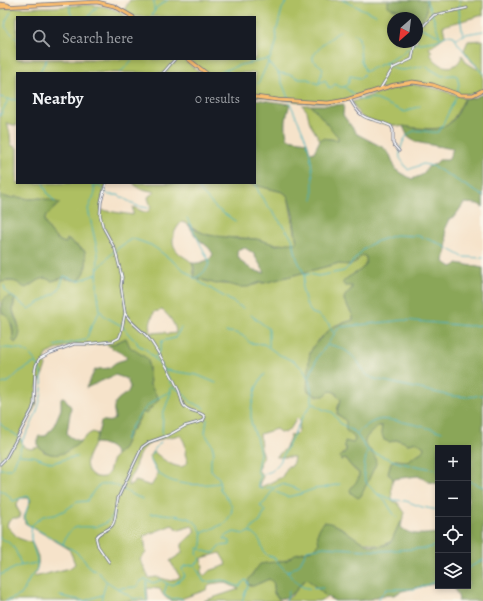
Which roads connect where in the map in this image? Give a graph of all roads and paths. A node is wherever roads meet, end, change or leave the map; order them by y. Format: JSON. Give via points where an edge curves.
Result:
{"nodes":[{"id":1,"x":52,"y":2,"type":"edge"},
{"id":2,"x":0,"y":5,"type":"edge"},
{"id":3,"x":467,"y":8,"type":"dead end"},
{"id":4,"x":131,"y":16,"type":"edge"},
{"id":5,"x":423,"y":27,"type":"edge"},
{"id":6,"x":414,"y":48,"type":"edge"},
{"id":7,"x":173,"y":60,"type":"edge"},
{"id":8,"x":189,"y":60,"type":"edge"},
{"id":9,"x":165,"y":72,"type":"edge"},
{"id":10,"x":205,"y":72,"type":"edge"},
{"id":11,"x":380,"y":89,"type":"junction"},
{"id":12,"x":483,"y":90,"type":"edge"},
{"id":13,"x":256,"y":97,"type":"edge"},
{"id":14,"x":350,"y":99,"type":"junction"},
{"id":15,"x":399,"y":151,"type":"dead end"},
{"id":16,"x":106,"y":184,"type":"edge"},
{"id":17,"x":125,"y":313,"type":"junction"},
{"id":18,"x":0,"y":464,"type":"edge"},
{"id":19,"x":109,"y":562,"type":"dead end"}],
"edges":[{"from":1,"to":2,"type":"main road"},
{"from":1,"to":4,"type":"main road","via":[[102,3]]},
{"from":3,"to":5,"type":"street","via":[[434,15]]},
{"from":6,"to":11,"type":"street","via":[[412,59],[393,68]]},
{"from":7,"to":9,"type":"street"},
{"from":8,"to":10,"type":"main road"},
{"from":11,"to":12,"type":"main road","via":[[413,82],[460,95],[473,95]]},
{"from":11,"to":14,"type":"main road"},
{"from":13,"to":14,"type":"main road","via":[[319,103]]},
{"from":14,"to":15,"type":"street","via":[[361,116],[391,126],[393,144]]},
{"from":16,"to":17,"type":"street","via":[[100,215],[119,264]]},
{"from":17,"to":18,"type":"street","via":[[120,336],[113,341],[74,344],[39,359],[35,370],[32,410],[6,458]]},
{"from":17,"to":19,"type":"street","via":[[151,341],[168,370],[183,405],[187,409],[202,413],[205,417],[203,421],[185,426],[142,447],[117,503],[113,524],[96,538],[98,546]]}]}
